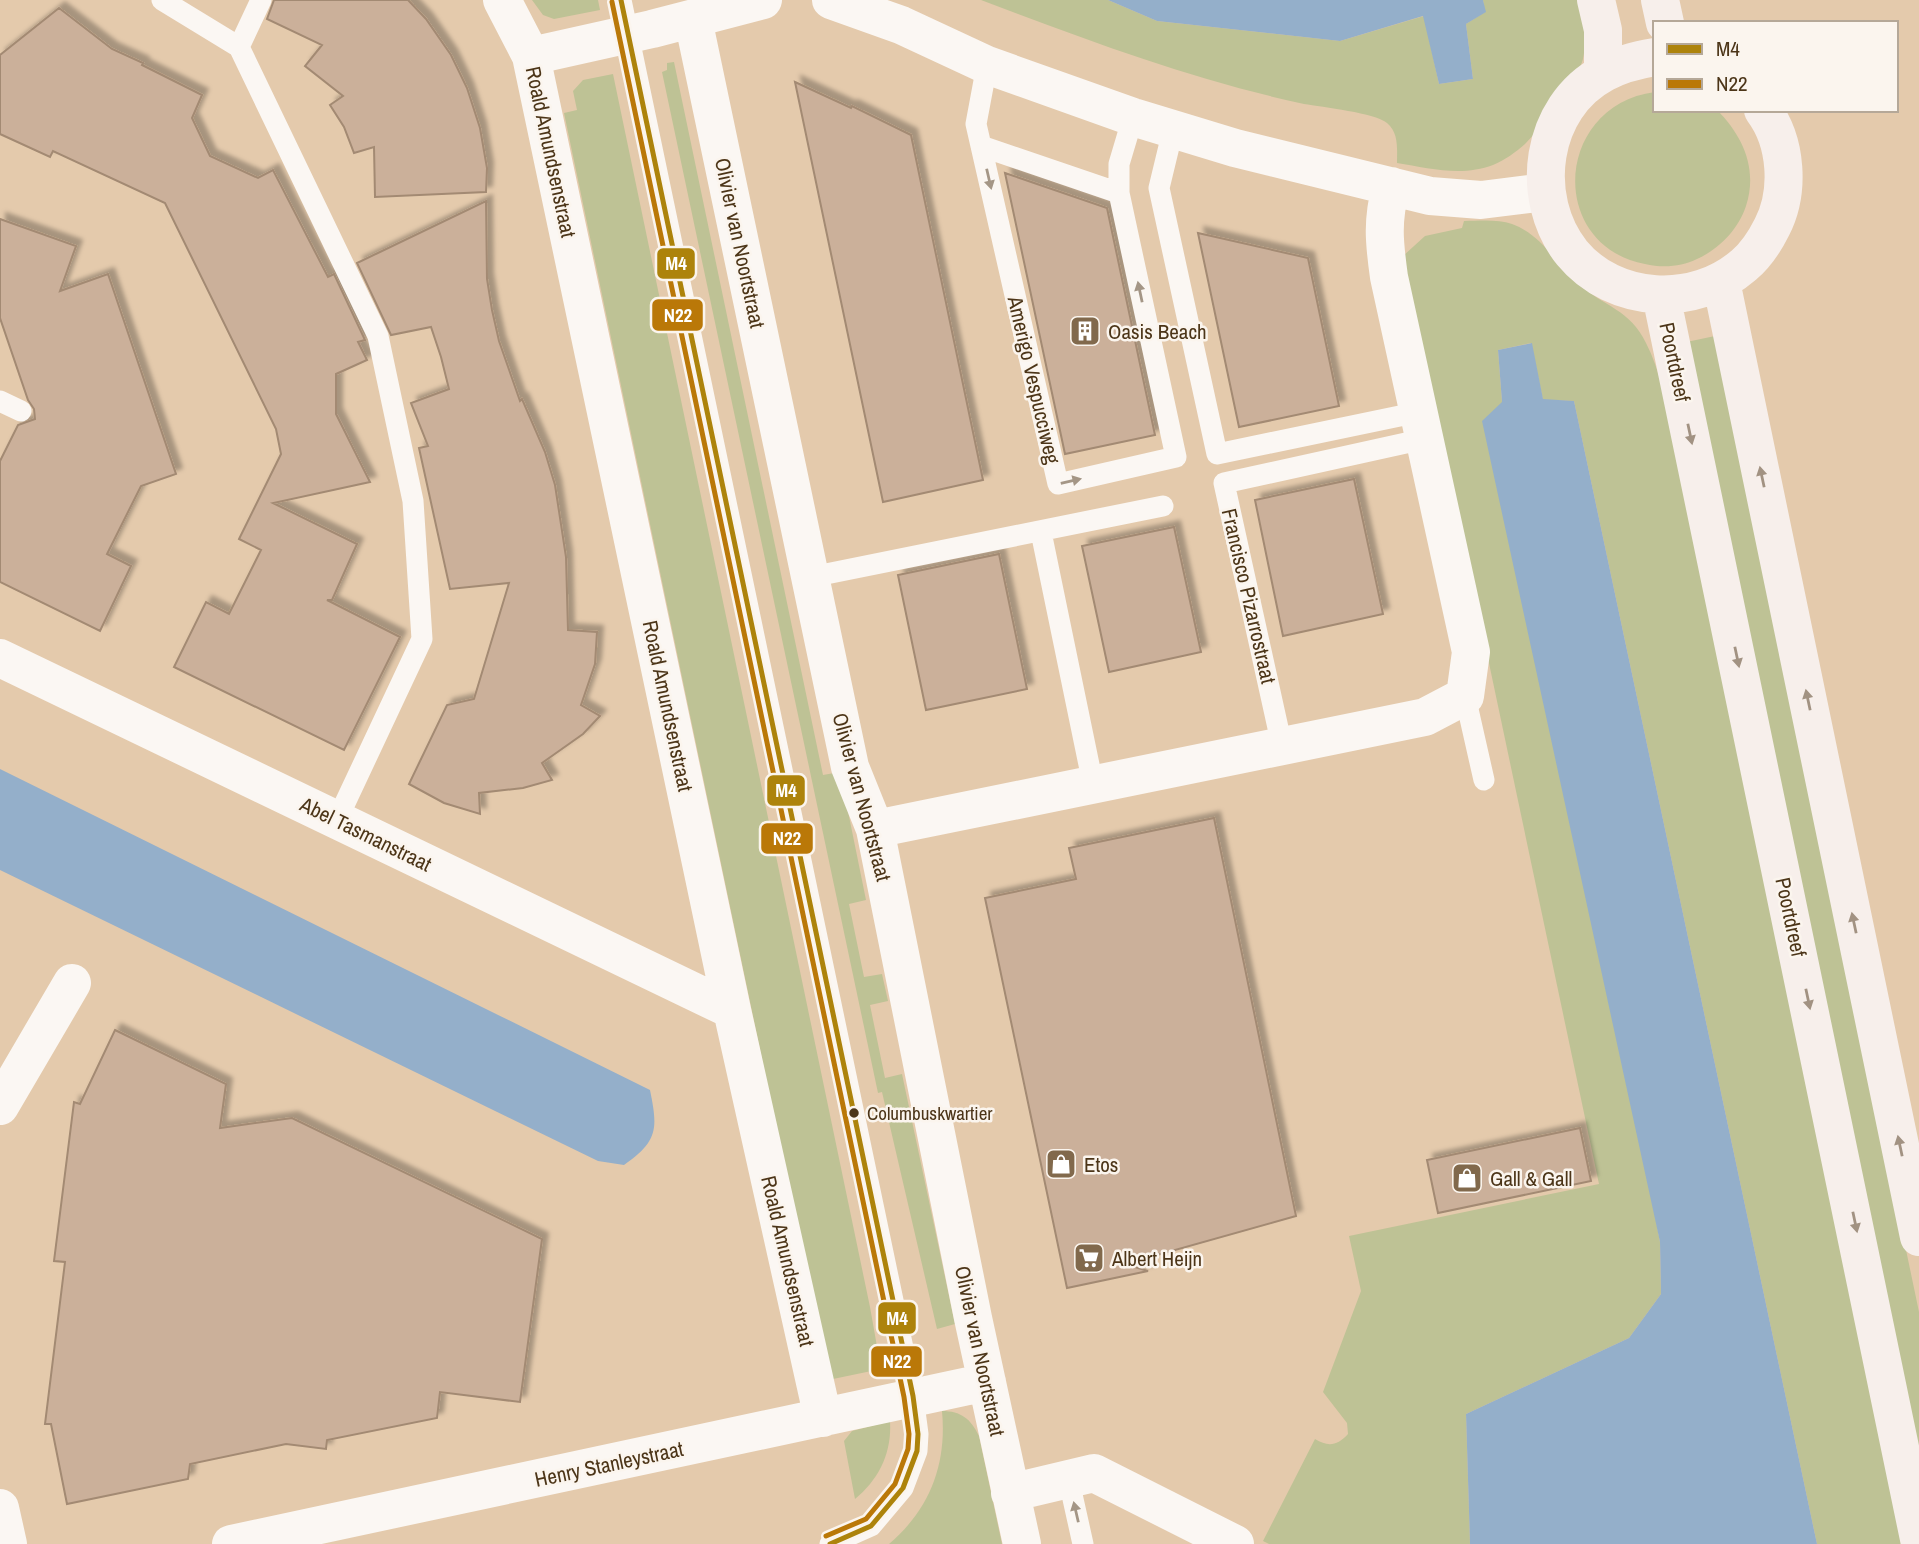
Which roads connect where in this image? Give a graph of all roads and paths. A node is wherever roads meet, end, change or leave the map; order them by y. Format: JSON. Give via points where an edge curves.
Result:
{"nodes":[{"id":1,"x":162,"y":0,"type":"edge"},
{"id":2,"x":261,"y":0,"type":"edge"},
{"id":3,"x":502,"y":0,"type":"edge"},
{"id":4,"x":763,"y":0,"type":"edge"},
{"id":5,"x":831,"y":0,"type":"edge"},
{"id":6,"x":1596,"y":0,"type":"edge"},
{"id":7,"x":1660,"y":0,"type":"edge"},
{"id":8,"x":625,"y":17,"type":"edge"},
{"id":9,"x":693,"y":19,"type":"junction"},
{"id":10,"x":1665,"y":21,"type":"edge"},
{"id":11,"x":239,"y":47,"type":"junction"},
{"id":12,"x":531,"y":56,"type":"junction"},
{"id":13,"x":1653,"y":57,"type":"edge"},
{"id":14,"x":987,"y":65,"type":"junction"},
{"id":15,"x":1603,"y":74,"type":"junction"},
{"id":16,"x":1764,"y":112,"type":"edge"},
{"id":17,"x":1133,"y":117,"type":"junction"},
{"id":18,"x":1173,"y":130,"type":"junction"},
{"id":19,"x":981,"y":146,"type":"junction"},
{"id":20,"x":1391,"y":186,"type":"junction"},
{"id":21,"x":1119,"y":192,"type":"junction"},
{"id":22,"x":1546,"y":192,"type":"junction"},
{"id":23,"x":1721,"y":281,"type":"junction"},
{"id":24,"x":1661,"y":295,"type":"junction"},
{"id":25,"x":0,"y":401,"type":"edge"},
{"id":26,"x":21,"y":411,"type":"dead end"},
{"id":27,"x":1421,"y":425,"type":"junction"},
{"id":28,"x":1163,"y":506,"type":"dead end"},
{"id":29,"x":1041,"y":532,"type":"junction"},
{"id":30,"x":811,"y":577,"type":"junction"},
{"id":31,"x":0,"y":658,"type":"edge"},
{"id":32,"x":1465,"y":696,"type":"junction"},
{"id":33,"x":1282,"y":746,"type":"junction"},
{"id":34,"x":1484,"y":780,"type":"dead end"},
{"id":35,"x":1093,"y":784,"type":"junction"},
{"id":36,"x":337,"y":820,"type":"junction"},
{"id":37,"x":875,"y":828,"type":"junction"},
{"id":38,"x":72,"y":983,"type":"dead end"},
{"id":39,"x":732,"y":1010,"type":"junction"},
{"id":40,"x":0,"y":1106,"type":"edge"},
{"id":41,"x":1919,"y":1237,"type":"edge"},
{"id":42,"x":987,"y":1382,"type":"junction"},
{"id":43,"x":914,"y":1396,"type":"junction"},
{"id":44,"x":823,"y":1418,"type":"junction"},
{"id":45,"x":1069,"y":1480,"type":"junction"},
{"id":46,"x":1010,"y":1493,"type":"junction"},
{"id":47,"x":0,"y":1508,"type":"edge"},
{"id":48,"x":1919,"y":1539,"type":"edge"},
{"id":49,"x":8,"y":1544,"type":"edge"},
{"id":50,"x":231,"y":1544,"type":"edge"},
{"id":51,"x":830,"y":1544,"type":"edge"},
{"id":52,"x":1022,"y":1544,"type":"edge"},
{"id":53,"x":1083,"y":1544,"type":"edge"},
{"id":54,"x":1235,"y":1544,"type":"edge"}],
"edges":[{"from":1,"to":11,"type":"lane"},
{"from":2,"to":11,"type":"lane"},
{"from":3,"to":12,"type":"street","name":"Roald Amundsenstraat"},
{"from":4,"to":9,"type":"street"},
{"from":5,"to":14,"type":"street","via":[[901,25]]},
{"from":6,"to":15,"type":"main road","via":[[1603,30]]},
{"from":7,"to":10,"type":"main road"},
{"from":8,"to":9,"type":"street"},
{"from":8,"to":12,"type":"street"},
{"from":8,"to":43,"type":"lane"},
{"from":9,"to":30,"type":"street","name":"Olivier van Noortstraat"},
{"from":11,"to":36,"type":"lane","via":[[378,336],[413,502],[422,639]]},
{"from":12,"to":39,"type":"street","name":"Roald Amundsenstraat"},
{"from":13,"to":15,"type":"main road"},
{"from":14,"to":17,"type":"street"},
{"from":14,"to":19,"type":"lane","name":"Amerigo Vespucciweg","via":[[976,124]]},
{"from":15,"to":22,"type":"main road","via":[[1584,87],[1556,124],[1548,146]]},
{"from":16,"to":23,"type":"main road","via":[[1783,163],[1776,219],[1763,244]]},
{"from":17,"to":18,"type":"street"},
{"from":17,"to":21,"type":"lane","name":"Amerigo Vespucciweg","via":[[1119,164]]},
{"from":18,"to":20,"type":"street"},
{"from":18,"to":27,"type":"lane","via":[[1159,188],[1217,454]]},
{"from":19,"to":21,"type":"lane"},
{"from":19,"to":21,"type":"lane","name":"Amerigo Vespucciweg","one_way":true,"via":[[1058,484],[1176,457]]},
{"from":20,"to":22,"type":"street","via":[[1430,196],[1481,200]]},
{"from":20,"to":27,"type":"street","via":[[1383,234]]},
{"from":22,"to":24,"type":"main road","via":[[1555,225],[1581,261],[1628,290]]},
{"from":23,"to":24,"type":"main road","via":[[1682,295]]},
{"from":41,"to":23,"type":"main road","one_way":true},
{"from":24,"to":48,"type":"main road","name":"Poortdreef","one_way":true},
{"from":25,"to":26,"type":"lane"},
{"from":27,"to":32,"type":"street","via":[[1471,652]]},
{"from":27,"to":33,"type":"lane","name":"Francisco Pizarrostraat","via":[[1224,483]]},
{"from":28,"to":29,"type":"lane"},
{"from":29,"to":30,"type":"lane"},
{"from":29,"to":35,"type":"lane"},
{"from":30,"to":37,"type":"street","name":"Olivier van Noortstraat","via":[[850,767]]},
{"from":31,"to":36,"type":"street","name":"Abel Tasmanstraat"},
{"from":32,"to":33,"type":"street","via":[[1425,717]]},
{"from":32,"to":34,"type":"lane"},
{"from":33,"to":35,"type":"street"},
{"from":35,"to":37,"type":"street"},
{"from":36,"to":39,"type":"street","name":"Abel Tasmanstraat"},
{"from":37,"to":42,"type":"street","name":"Olivier van Noortstraat"},
{"from":38,"to":40,"type":"street"},
{"from":39,"to":44,"type":"street","name":"Roald Amundsenstraat"},
{"from":42,"to":43,"type":"street","name":"Henry Stanleystraat"},
{"from":42,"to":46,"type":"street","name":"Olivier van Noortstraat"},
{"from":43,"to":44,"type":"street","name":"Henry Stanleystraat"},
{"from":43,"to":51,"type":"lane","via":[[916,1451],[903,1488],[871,1526]]},
{"from":44,"to":50,"type":"street","name":"Henry Stanleystraat"},
{"from":45,"to":46,"type":"street"},
{"from":53,"to":45,"type":"lane","one_way":true},
{"from":45,"to":54,"type":"street","via":[[1094,1473]]},
{"from":46,"to":52,"type":"street","name":"Olivier van Noortstraat"},
{"from":47,"to":49,"type":"street"}]}
